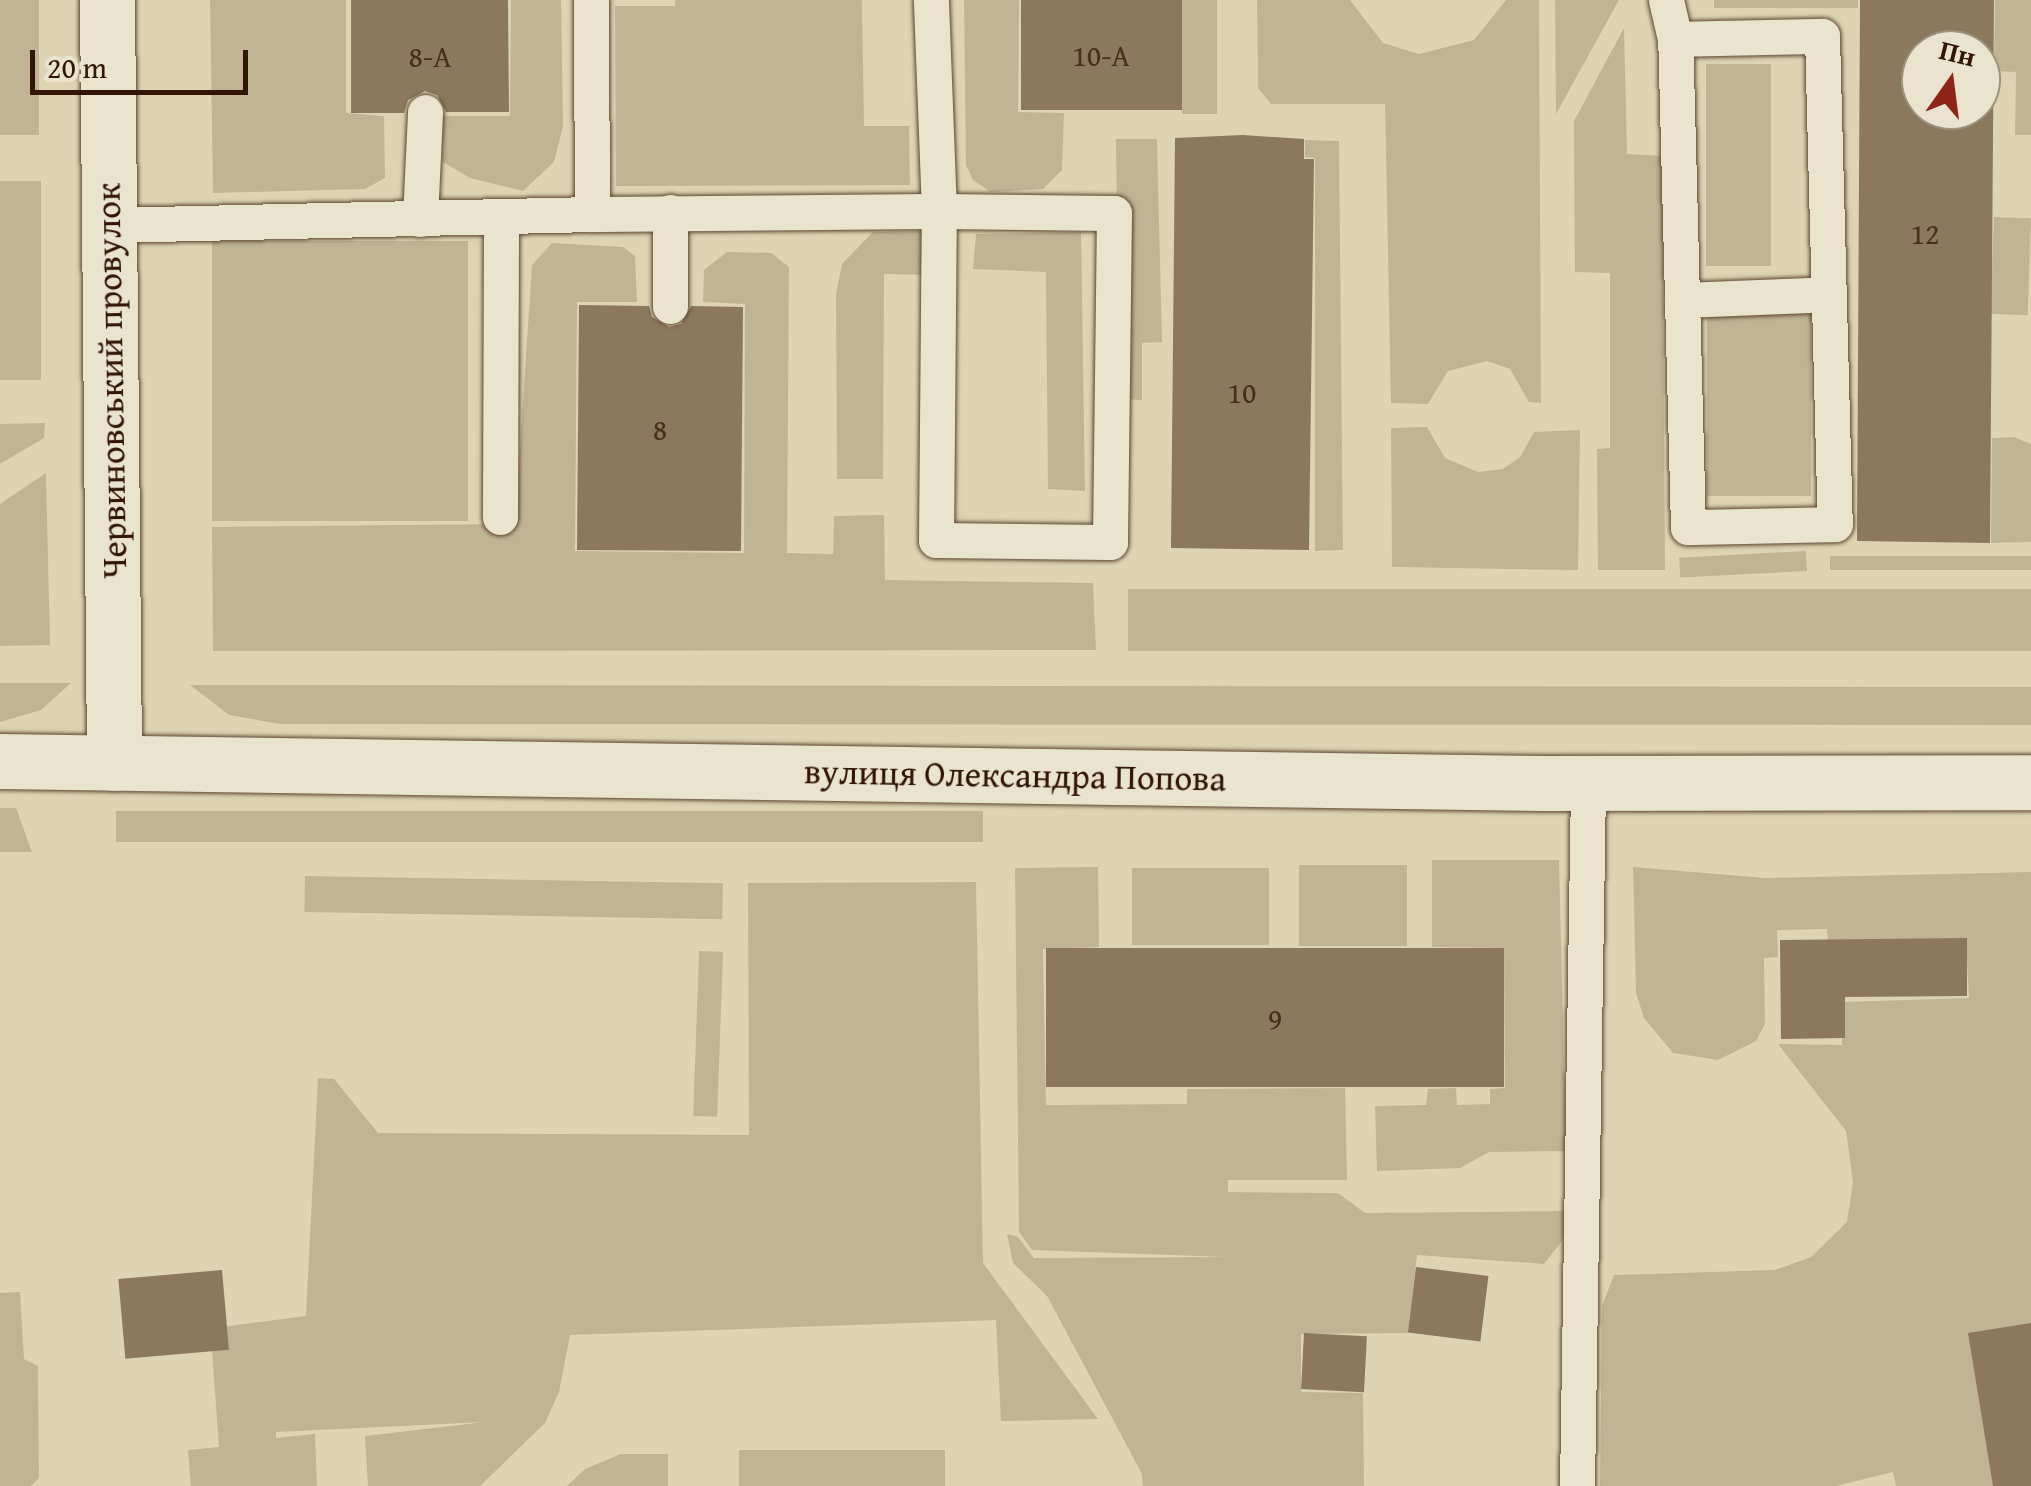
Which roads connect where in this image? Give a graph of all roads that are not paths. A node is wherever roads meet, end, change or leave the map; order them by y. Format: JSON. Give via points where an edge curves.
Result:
{"nodes":[{"id":1,"x":107,"y":0,"type":"edge"},
{"id":2,"x":591,"y":0,"type":"edge"},
{"id":3,"x":931,"y":0,"type":"edge"},
{"id":4,"x":1666,"y":0,"type":"edge"},
{"id":5,"x":1675,"y":39,"type":"junction"},
{"id":6,"x":425,"y":112,"type":"dead end"},
{"id":7,"x":939,"y":211,"type":"junction"},
{"id":8,"x":670,"y":212,"type":"junction"},
{"id":9,"x":592,"y":214,"type":"junction"},
{"id":10,"x":502,"y":218,"type":"junction"},
{"id":11,"x":420,"y":219,"type":"junction"},
{"id":12,"x":109,"y":225,"type":"junction"},
{"id":13,"x":1829,"y":294,"type":"junction"},
{"id":14,"x":1682,"y":300,"type":"junction"},
{"id":15,"x":670,"y":306,"type":"dead end"},
{"id":16,"x":500,"y":518,"type":"dead end"},
{"id":17,"x":0,"y":762,"type":"edge"},
{"id":18,"x":114,"y":762,"type":"junction"},
{"id":19,"x":2031,"y":782,"type":"edge"},
{"id":20,"x":1588,"y":784,"type":"junction"},
{"id":21,"x":1576,"y":1486,"type":"edge"}],
"edges":[{"from":1,"to":12,"type":"street","name":"Червиновський провулок"},
{"from":2,"to":9,"type":"lane"},
{"from":3,"to":7,"type":"lane"},
{"from":4,"to":5,"type":"lane"},
{"from":5,"to":13,"type":"lane","via":[[1822,36]]},
{"from":5,"to":14,"type":"lane"},
{"from":6,"to":11,"type":"lane"},
{"from":7,"to":7,"type":"lane","via":[[1114,213],[1110,542],[936,540]]},
{"from":7,"to":8,"type":"lane"},
{"from":8,"to":9,"type":"lane"},
{"from":8,"to":15,"type":"lane"},
{"from":9,"to":10,"type":"lane"},
{"from":10,"to":11,"type":"lane"},
{"from":10,"to":16,"type":"lane"},
{"from":11,"to":12,"type":"lane"},
{"from":12,"to":18,"type":"street","name":"Червиновський провулок"},
{"from":13,"to":14,"type":"lane"},
{"from":13,"to":14,"type":"lane","via":[[1834,524],[1688,528]]},
{"from":17,"to":18,"type":"street","name":"вулиця Олександра Попова"},
{"from":18,"to":20,"type":"street","name":"вулиця Олександра Попова"},
{"from":19,"to":20,"type":"street","name":"вулиця Олександра Попова"},
{"from":20,"to":21,"type":"lane"}]}
